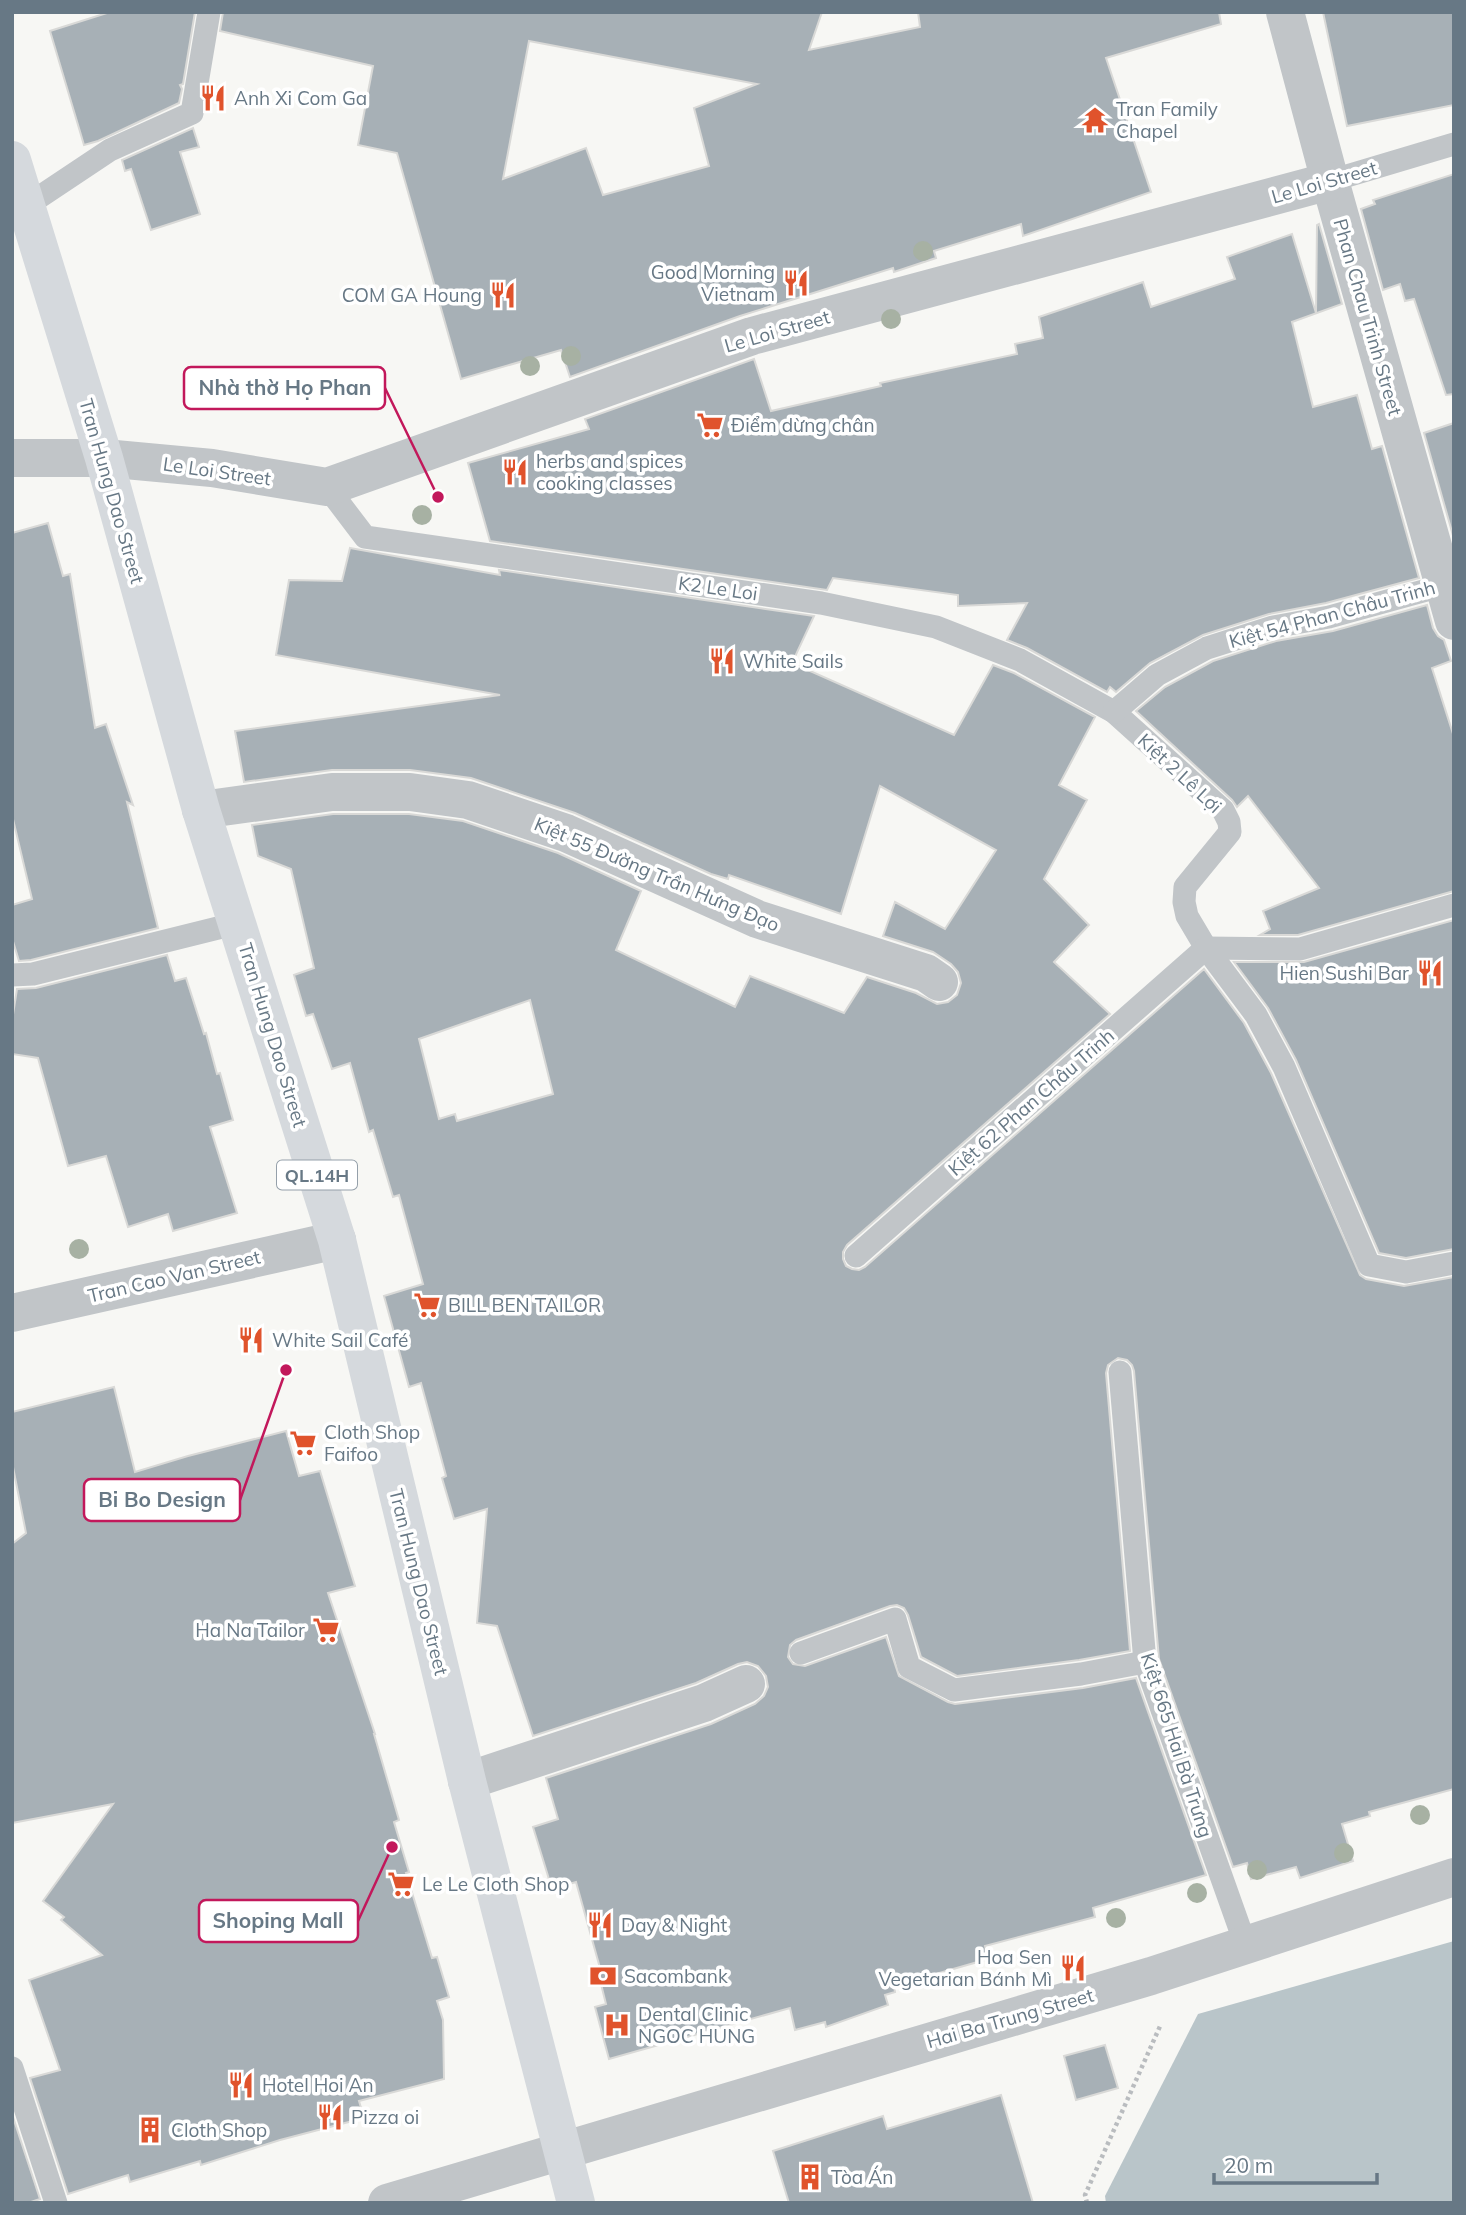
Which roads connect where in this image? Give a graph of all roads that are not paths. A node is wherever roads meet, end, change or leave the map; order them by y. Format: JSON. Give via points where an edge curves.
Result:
{"nodes":[{"id":1,"x":209,"y":12,"type":"edge"},
{"id":2,"x":1284,"y":12,"type":"edge"},
{"id":3,"x":1454,"y":144,"type":"edge"},
{"id":4,"x":12,"y":160,"type":"edge"},
{"id":5,"x":1330,"y":181,"type":"junction"},
{"id":6,"x":26,"y":206,"type":"junction"},
{"id":7,"x":104,"y":457,"type":"junction"},
{"id":8,"x":12,"y":458,"type":"edge"},
{"id":9,"x":327,"y":487,"type":"junction"},
{"id":10,"x":1451,"y":596,"type":"edge"},
{"id":11,"x":1114,"y":712,"type":"junction"},
{"id":12,"x":201,"y":810,"type":"junction"},
{"id":13,"x":1454,"y":905,"type":"edge"},
{"id":14,"x":238,"y":923,"type":"junction"},
{"id":15,"x":1206,"y":948,"type":"junction"},
{"id":16,"x":12,"y":975,"type":"edge"},
{"id":17,"x":939,"y":982,"type":"dead end"},
{"id":18,"x":337,"y":1240,"type":"junction"},
{"id":19,"x":856,"y":1256,"type":"dead end"},
{"id":20,"x":1454,"y":1264,"type":"edge"},
{"id":21,"x":12,"y":1313,"type":"edge"},
{"id":22,"x":1121,"y":1372,"type":"dead end"},
{"id":23,"x":801,"y":1653,"type":"dead end"},
{"id":24,"x":1145,"y":1662,"type":"junction"},
{"id":25,"x":746,"y":1684,"type":"dead end"},
{"id":26,"x":467,"y":1781,"type":"junction"},
{"id":27,"x":1454,"y":1877,"type":"edge"},
{"id":28,"x":1246,"y":1946,"type":"junction"},
{"id":29,"x":12,"y":2068,"type":"edge"},
{"id":30,"x":563,"y":2151,"type":"junction"},
{"id":31,"x":56,"y":2203,"type":"edge"},
{"id":32,"x":387,"y":2203,"type":"edge"},
{"id":33,"x":576,"y":2203,"type":"edge"}],
"edges":[{"from":1,"to":6,"type":"lane","via":[[192,113],[110,150]]},
{"from":2,"to":5,"type":"street","name":"Phan Chau Trinh Street"},
{"from":3,"to":5,"type":"lane","name":"Le Loi Street"},
{"from":4,"to":6,"type":"main road","name":"Tran Hung Dao Street","number":"QL.14H"},
{"from":5,"to":9,"type":"street","name":"Le Loi Street","via":[[752,336]]},
{"from":5,"to":10,"type":"street","name":"Phan Chau Trinh Street"},
{"from":6,"to":7,"type":"main road","name":"Tran Hung Dao Street","number":"QL.14H"},
{"from":7,"to":8,"type":"street","name":"Le Loi Street"},
{"from":7,"to":9,"type":"street","name":"Le Loi Street"},
{"from":7,"to":12,"type":"main road","name":"Tran Hung Dao Street","number":"QL.14H"},
{"from":9,"to":11,"type":"lane","name":"K2 Le Loi","via":[[365,537],[821,603],[936,627],[1020,660]]},
{"from":10,"to":11,"type":"lane","name":"Kiệt 54 Phan Châu Trinh","via":[[1273,626],[1208,648],[1157,675]]},
{"from":11,"to":15,"type":"lane","name":"Kiệt 2 Lê Lợi","via":[[1223,810],[1229,822],[1230,832],[1185,887],[1187,916]]},
{"from":12,"to":14,"type":"main road","name":"Tran Hung Dao Street","number":"QL.14H"},
{"from":12,"to":17,"type":"street","name":"Kiệt 55 Đường Trần Hưng Đạo","via":[[332,792],[410,792],[468,800],[566,833],[757,919],[926,973]]},
{"from":13,"to":15,"type":"lane","via":[[1300,949]]},
{"from":14,"to":16,"type":"lane","via":[[33,974]]},
{"from":14,"to":18,"type":"main road","name":"Tran Hung Dao Street","number":"QL.14H"},
{"from":15,"to":19,"type":"lane","name":"Kiệt 62 Phan Châu Trinh"},
{"from":15,"to":20,"type":"lane","via":[[1256,1015],[1284,1067],[1369,1265],[1406,1272]]},
{"from":18,"to":21,"type":"street","name":"Tran Cao Van Street"},
{"from":18,"to":26,"type":"main road","name":"Tran Hung Dao Street","number":"QL.14H"},
{"from":22,"to":24,"type":"lane","name":"Kiệt 665 Hai Bà Trưng"},
{"from":23,"to":24,"type":"lane","via":[[895,1619],[909,1667],[954,1690]]},
{"from":24,"to":28,"type":"lane","name":"Kiệt 665 Hai Bà Trưng"},
{"from":25,"to":26,"type":"street","via":[[704,1703]]},
{"from":26,"to":30,"type":"main road","name":"Tran Hung Dao Street","number":"QL.14H"},
{"from":27,"to":28,"type":"street","name":"Hai Ba Trung Street"},
{"from":28,"to":30,"type":"street","name":"Hai Ba Trung Street"},
{"from":29,"to":31,"type":"lane"},
{"from":30,"to":32,"type":"street","name":"Hai Ba Trung Street"},
{"from":30,"to":33,"type":"main road","name":"Tran Hung Dao Street","number":"QL.14H"}]}
